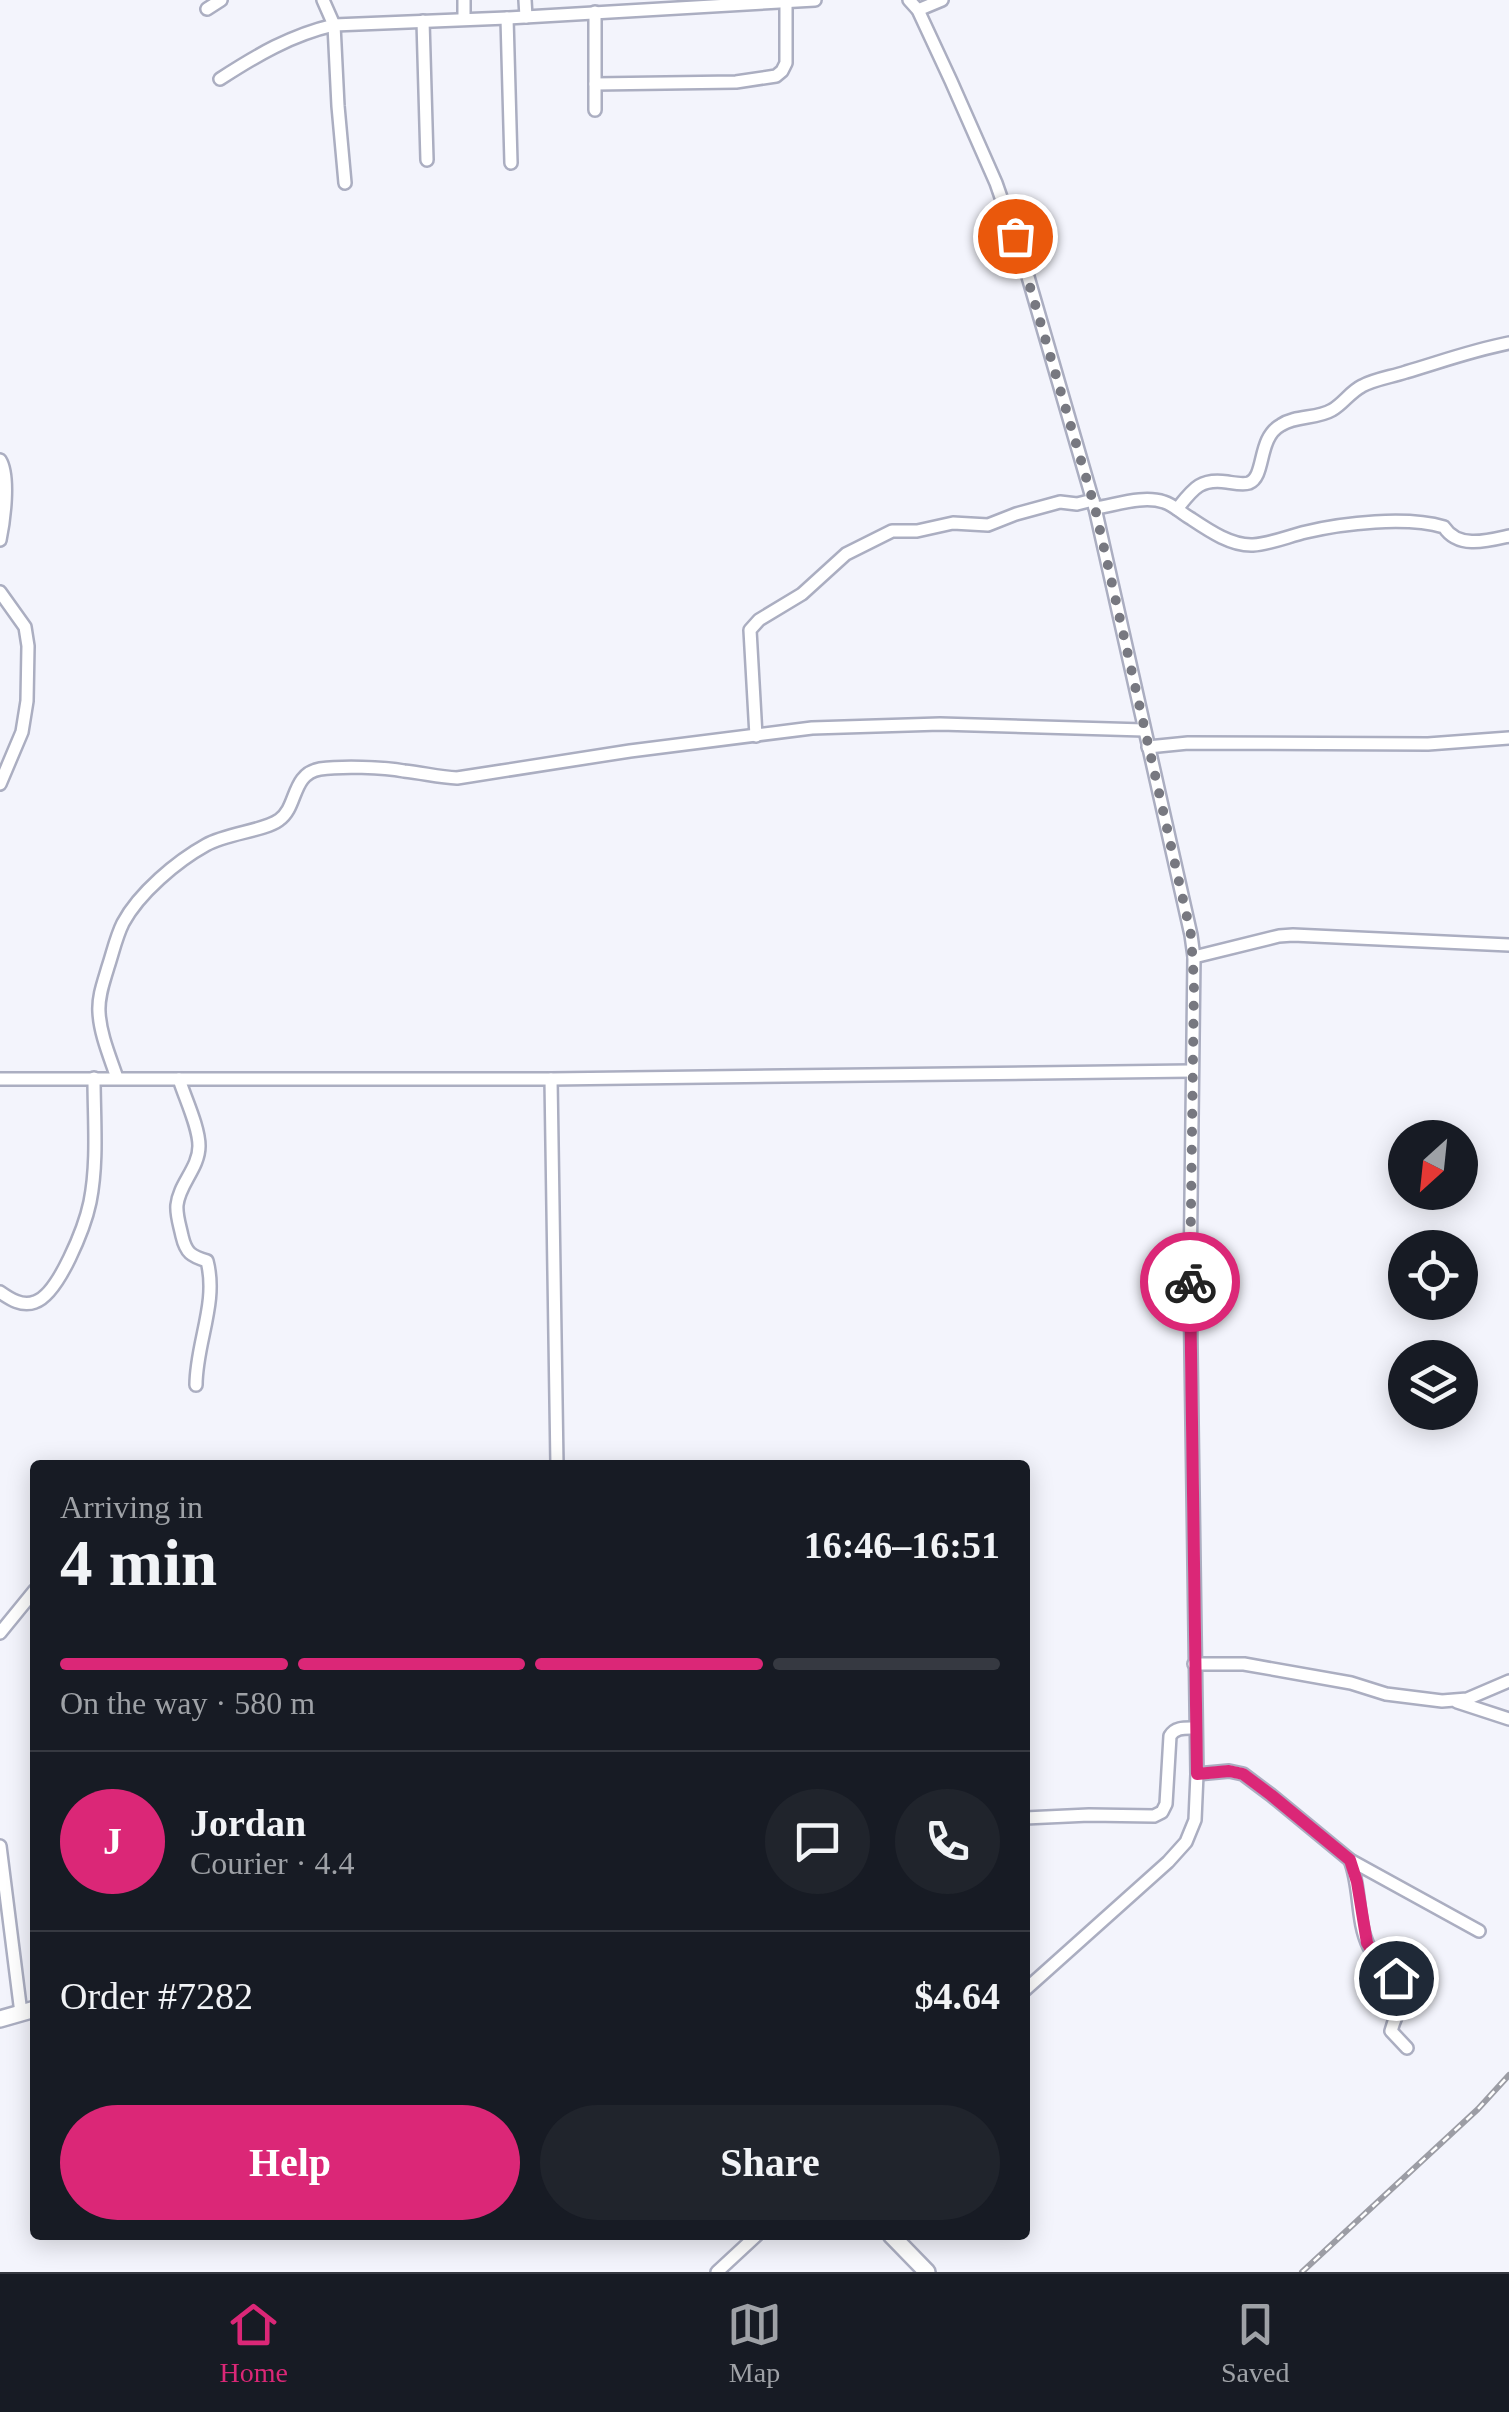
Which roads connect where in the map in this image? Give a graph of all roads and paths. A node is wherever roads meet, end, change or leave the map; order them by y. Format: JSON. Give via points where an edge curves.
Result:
{"nodes":[{"id":1,"x":221,"y":0,"type":"edge"},
{"id":2,"x":323,"y":0,"type":"edge"},
{"id":3,"x":464,"y":0,"type":"edge"},
{"id":4,"x":525,"y":0,"type":"edge"},
{"id":5,"x":815,"y":0,"type":"edge"},
{"id":6,"x":942,"y":0,"type":"edge"},
{"id":7,"x":786,"y":1,"type":"edge"},
{"id":8,"x":700,"y":3,"type":"edge"},
{"id":9,"x":610,"y":5,"type":"edge"},
{"id":10,"x":914,"y":5,"type":"edge"},
{"id":11,"x":207,"y":9,"type":"dead end"},
{"id":12,"x":596,"y":12,"type":"junction"},
{"id":13,"x":526,"y":16,"type":"junction"},
{"id":14,"x":507,"y":18,"type":"junction"},
{"id":15,"x":464,"y":19,"type":"junction"},
{"id":16,"x":423,"y":21,"type":"junction"},
{"id":17,"x":334,"y":25,"type":"junction"},
{"id":18,"x":220,"y":79,"type":"dead end"},
{"id":19,"x":594,"y":84,"type":"junction"},
{"id":20,"x":595,"y":110,"type":"dead end"},
{"id":21,"x":427,"y":160,"type":"dead end"},
{"id":22,"x":511,"y":163,"type":"dead end"},
{"id":23,"x":345,"y":183,"type":"dead end"},
{"id":24,"x":1509,"y":343,"type":"edge"},
{"id":25,"x":0,"y":460,"type":"edge"},
{"id":26,"x":1094,"y":504,"type":"junction"},
{"id":27,"x":1176,"y":508,"type":"junction"},
{"id":28,"x":1509,"y":536,"type":"edge"},
{"id":29,"x":0,"y":540,"type":"edge"},
{"id":30,"x":0,"y":592,"type":"edge"},
{"id":31,"x":1144,"y":730,"type":"junction"},
{"id":32,"x":756,"y":736,"type":"junction"},
{"id":33,"x":1509,"y":738,"type":"edge"},
{"id":34,"x":1148,"y":747,"type":"junction"},
{"id":35,"x":0,"y":784,"type":"edge"},
{"id":36,"x":1509,"y":945,"type":"edge"},
{"id":37,"x":1194,"y":957,"type":"junction"},
{"id":38,"x":1191,"y":1071,"type":"junction"},
{"id":39,"x":94,"y":1078,"type":"junction"},
{"id":40,"x":117,"y":1078,"type":"junction"},
{"id":41,"x":179,"y":1078,"type":"junction"},
{"id":42,"x":551,"y":1078,"type":"junction"},
{"id":43,"x":0,"y":1079,"type":"edge"},
{"id":44,"x":0,"y":1292,"type":"edge"},
{"id":45,"x":196,"y":1385,"type":"dead end"},
{"id":46,"x":557,"y":1460,"type":"edge"},
{"id":47,"x":30,"y":1596,"type":"edge"},
{"id":48,"x":0,"y":1633,"type":"edge"},
{"id":49,"x":1194,"y":1664,"type":"junction"},
{"id":50,"x":1509,"y":1681,"type":"edge"},
{"id":51,"x":1457,"y":1702,"type":"junction"},
{"id":52,"x":1509,"y":1719,"type":"edge"},
{"id":53,"x":1194,"y":1728,"type":"junction"},
{"id":54,"x":1197,"y":1774,"type":"junction"},
{"id":55,"x":1030,"y":1818,"type":"edge"},
{"id":56,"x":0,"y":1846,"type":"edge"},
{"id":57,"x":1350,"y":1860,"type":"junction"},
{"id":58,"x":1479,"y":1932,"type":"dead end"},
{"id":59,"x":1030,"y":1986,"type":"edge"},
{"id":60,"x":28,"y":2011,"type":"edge"},
{"id":61,"x":0,"y":2018,"type":"edge"},
{"id":62,"x":1407,"y":2048,"type":"dead end"},
{"id":63,"x":752,"y":2240,"type":"edge"},
{"id":64,"x":897,"y":2240,"type":"edge"},
{"id":65,"x":717,"y":2272,"type":"edge"},
{"id":66,"x":926,"y":2272,"type":"edge"}],
"edges":[{"from":1,"to":11,"type":"street"},
{"from":2,"to":17,"type":"street"},
{"from":3,"to":15,"type":"street"},
{"from":4,"to":13,"type":"street"},
{"from":5,"to":7,"type":"street"},
{"from":6,"to":10,"type":"street"},
{"from":7,"to":8,"type":"street"},
{"from":7,"to":19,"type":"street","via":[[786,63],[776,76]]},
{"from":8,"to":9,"type":"street"},
{"from":9,"to":12,"type":"street"},
{"from":10,"to":26,"type":"street","via":[[1019,247]]},
{"from":12,"to":13,"type":"street"},
{"from":12,"to":19,"type":"street"},
{"from":13,"to":14,"type":"street"},
{"from":14,"to":15,"type":"street"},
{"from":14,"to":22,"type":"street"},
{"from":15,"to":16,"type":"street"},
{"from":16,"to":17,"type":"street"},
{"from":16,"to":21,"type":"street"},
{"from":17,"to":18,"type":"street","via":[[281,42]]},
{"from":17,"to":23,"type":"street"},
{"from":19,"to":20,"type":"street"},
{"from":24,"to":27,"type":"street","via":[[1370,382],[1328,412],[1284,422],[1266,442],[1253,481],[1204,482]]},
{"from":25,"to":29,"type":"street","via":[[6,477]]},
{"from":26,"to":27,"type":"street","via":[[1148,500]]},
{"from":26,"to":31,"type":"street"},
{"from":26,"to":32,"type":"street","via":[[1060,502],[988,526],[953,522],[892,532],[846,554],[750,630]]},
{"from":27,"to":28,"type":"street","via":[[1228,540],[1254,545],[1389,521],[1434,524],[1458,540]]},
{"from":30,"to":35,"type":"street","via":[[28,646],[22,732]]},
{"from":31,"to":32,"type":"street","via":[[940,724]]},
{"from":31,"to":34,"type":"street"},
{"from":32,"to":40,"type":"street","via":[[457,778],[387,769],[309,772],[281,820],[210,842],[186,857],[126,918],[99,1009]]},
{"from":33,"to":34,"type":"street"},
{"from":34,"to":37,"type":"street"},
{"from":36,"to":37,"type":"street","via":[[1294,935]]},
{"from":37,"to":38,"type":"street"},
{"from":38,"to":42,"type":"street"},
{"from":38,"to":49,"type":"street"},
{"from":39,"to":40,"type":"street"},
{"from":39,"to":43,"type":"street"},
{"from":39,"to":44,"type":"street","via":[[90,1203],[71,1256],[34,1304]]},
{"from":40,"to":41,"type":"street"},
{"from":41,"to":42,"type":"street"},
{"from":41,"to":45,"type":"street","via":[[199,1149],[178,1211],[187,1251],[207,1262],[210,1286]]},
{"from":42,"to":46,"type":"street"},
{"from":47,"to":48,"type":"street"},
{"from":49,"to":51,"type":"street","via":[[1244,1664]]},
{"from":49,"to":53,"type":"street"},
{"from":50,"to":51,"type":"street"},
{"from":51,"to":52,"type":"street"},
{"from":53,"to":54,"type":"street"},
{"from":53,"to":55,"type":"street","via":[[1170,1736],[1162,1812]]},
{"from":54,"to":57,"type":"street","via":[[1243,1774]]},
{"from":54,"to":59,"type":"street","via":[[1186,1842]]},
{"from":56,"to":60,"type":"street"},
{"from":57,"to":58,"type":"street"},
{"from":57,"to":62,"type":"street","via":[[1367,1943],[1400,1984],[1401,2011],[1391,2030]]},
{"from":60,"to":61,"type":"street"},
{"from":63,"to":65,"type":"street"},
{"from":64,"to":66,"type":"street"}]}
